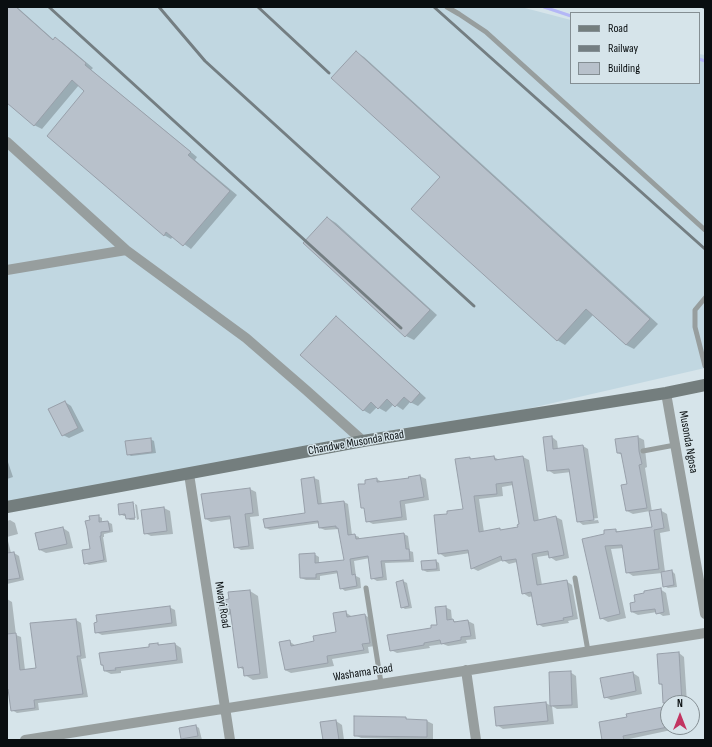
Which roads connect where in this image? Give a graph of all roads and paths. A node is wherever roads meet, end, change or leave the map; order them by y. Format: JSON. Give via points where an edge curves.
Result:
{"nodes":[{"id":1,"x":447,"y":7,"type":"edge"},
{"id":2,"x":7,"y":142,"type":"edge"},
{"id":3,"x":705,"y":230,"type":"edge"},
{"id":4,"x":126,"y":250,"type":"junction"},
{"id":5,"x":7,"y":270,"type":"edge"},
{"id":6,"x":705,"y":298,"type":"edge"},
{"id":7,"x":705,"y":366,"type":"edge"},
{"id":8,"x":705,"y":385,"type":"edge"},
{"id":9,"x":666,"y":393,"type":"junction"},
{"id":10,"x":363,"y":441,"type":"junction"},
{"id":11,"x":675,"y":445,"type":"junction"},
{"id":12,"x":644,"y":451,"type":"dead end"},
{"id":13,"x":189,"y":474,"type":"junction"},
{"id":14,"x":7,"y":507,"type":"edge"},
{"id":15,"x":575,"y":578,"type":"dead end"},
{"id":16,"x":366,"y":588,"type":"dead end"},
{"id":17,"x":705,"y":614,"type":"edge"},
{"id":18,"x":705,"y":633,"type":"edge"},
{"id":19,"x":588,"y":651,"type":"junction"},
{"id":20,"x":466,"y":670,"type":"junction"},
{"id":21,"x":381,"y":683,"type":"junction"},
{"id":22,"x":225,"y":708,"type":"junction"},
{"id":23,"x":25,"y":740,"type":"edge"},
{"id":24,"x":230,"y":740,"type":"edge"},
{"id":25,"x":476,"y":740,"type":"edge"}],
"edges":[{"from":1,"to":3,"type":"lane","via":[[486,32]]},
{"from":2,"to":4,"type":"street"},
{"from":4,"to":5,"type":"street"},
{"from":4,"to":10,"type":"street","via":[[246,338]]},
{"from":6,"to":7,"type":"lane","via":[[695,310],[695,327]]},
{"from":8,"to":9,"type":"street","name":"Chandwe Musonda Road"},
{"from":9,"to":10,"type":"street","name":"Chandwe Musonda Road"},
{"from":9,"to":11,"type":"street","name":"Musonda Ngosa"},
{"from":10,"to":13,"type":"street","name":"Chandwe Musonda Road"},
{"from":11,"to":12,"type":"lane"},
{"from":11,"to":17,"type":"street","name":"Musonda Ngosa"},
{"from":13,"to":14,"type":"street","name":"Chandwe Musonda Road"},
{"from":13,"to":22,"type":"street","name":"Mwayi Road"},
{"from":15,"to":19,"type":"lane"},
{"from":16,"to":21,"type":"lane"},
{"from":18,"to":19,"type":"street","name":"Washama Road"},
{"from":19,"to":20,"type":"street","name":"Washama Road"},
{"from":20,"to":21,"type":"street","name":"Washama Road"},
{"from":20,"to":25,"type":"street"},
{"from":21,"to":22,"type":"street","name":"Washama Road"},
{"from":22,"to":23,"type":"street","name":"Washama Road"},
{"from":22,"to":24,"type":"street","name":"Mwayi Road"}]}
